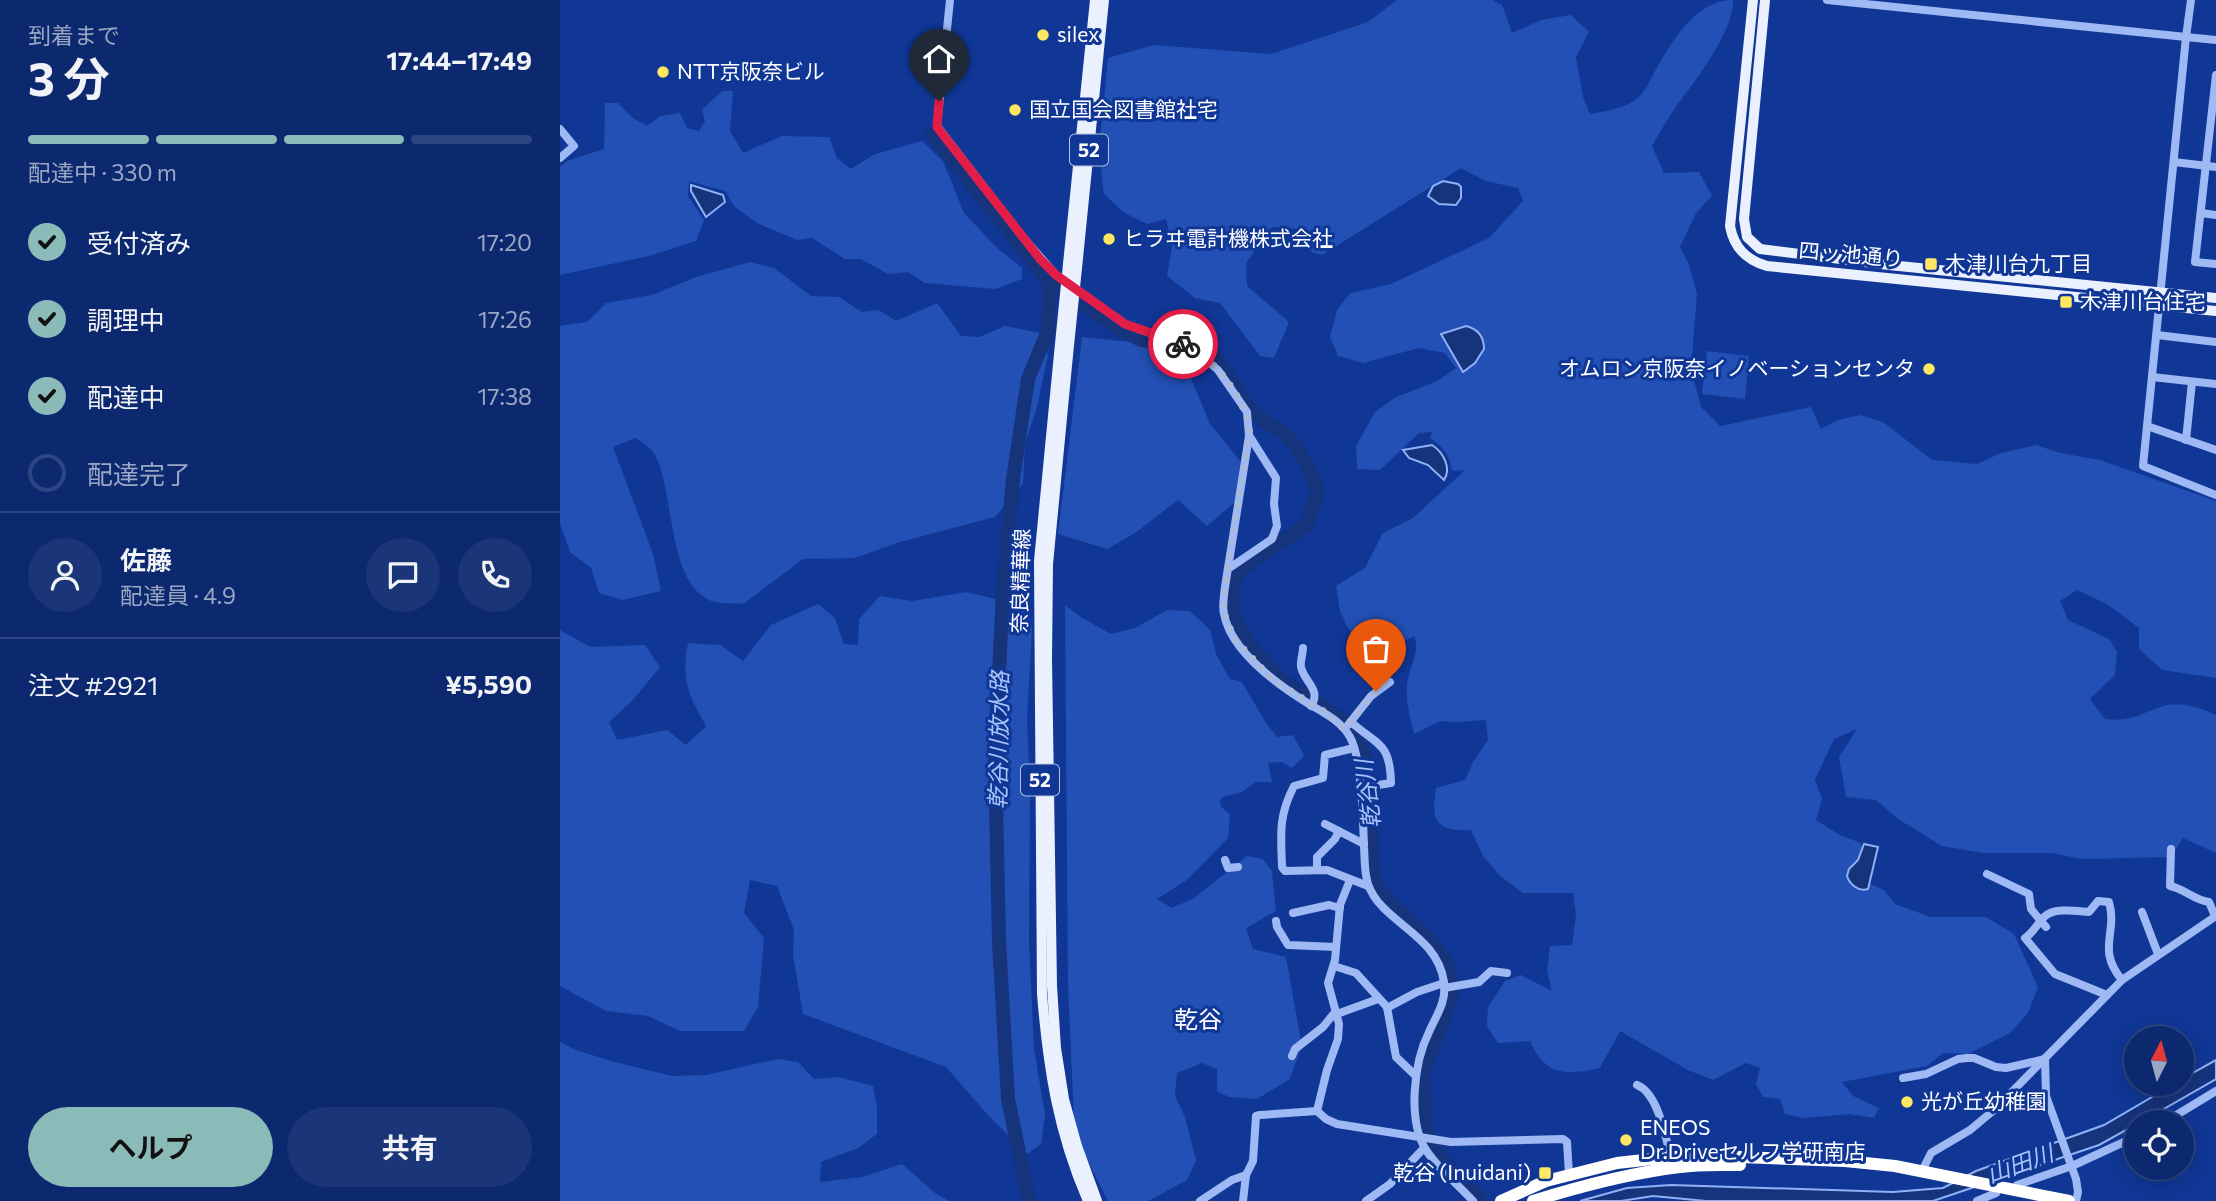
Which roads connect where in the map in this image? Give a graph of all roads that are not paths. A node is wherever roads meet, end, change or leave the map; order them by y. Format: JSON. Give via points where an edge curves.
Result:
{"nodes":[{"id":1,"x":950,"y":0,"type":"edge"},
{"id":2,"x":1095,"y":0,"type":"edge"},
{"id":3,"x":1104,"y":0,"type":"edge"},
{"id":4,"x":1754,"y":0,"type":"edge"},
{"id":5,"x":1765,"y":0,"type":"edge"},
{"id":6,"x":1827,"y":0,"type":"edge"},
{"id":7,"x":2190,"y":0,"type":"edge"},
{"id":8,"x":2186,"y":37,"type":"junction"},
{"id":9,"x":2216,"y":40,"type":"edge"},
{"id":10,"x":2216,"y":75,"type":"edge"},
{"id":11,"x":2214,"y":118,"type":"edge"},
{"id":12,"x":560,"y":129,"type":"edge"},
{"id":13,"x":560,"y":158,"type":"edge"},
{"id":14,"x":2174,"y":162,"type":"junction"},
{"id":15,"x":2206,"y":166,"type":"junction"},
{"id":16,"x":2216,"y":167,"type":"edge"},
{"id":17,"x":2201,"y":213,"type":"junction"},
{"id":18,"x":2216,"y":215,"type":"edge"},
{"id":19,"x":2216,"y":264,"type":"edge"},
{"id":20,"x":1072,"y":266,"type":"junction"},
{"id":21,"x":2161,"y":293,"type":"junction"},
{"id":22,"x":2216,"y":298,"type":"edge"},
{"id":23,"x":2160,"y":307,"type":"junction"},
{"id":24,"x":2216,"y":311,"type":"edge"},
{"id":25,"x":2157,"y":335,"type":"junction"},
{"id":26,"x":2216,"y":342,"type":"edge"},
{"id":27,"x":1063,"y":354,"type":"junction"},
{"id":28,"x":2152,"y":377,"type":"junction"},
{"id":29,"x":2192,"y":382,"type":"junction"},
{"id":30,"x":2216,"y":384,"type":"edge"},
{"id":31,"x":2147,"y":426,"type":"junction"},
{"id":32,"x":1250,"y":436,"type":"junction"},
{"id":33,"x":2186,"y":440,"type":"junction"},
{"id":34,"x":2216,"y":450,"type":"edge"},
{"id":35,"x":2216,"y":495,"type":"edge"},
{"id":36,"x":1227,"y":569,"type":"junction"},
{"id":37,"x":1303,"y":648,"type":"dead end"},
{"id":38,"x":1390,"y":682,"type":"dead end"},
{"id":39,"x":1313,"y":703,"type":"junction"},
{"id":40,"x":1347,"y":726,"type":"junction"},
{"id":41,"x":1354,"y":748,"type":"junction"},
{"id":42,"x":1364,"y":788,"type":"junction"},
{"id":43,"x":1325,"y":824,"type":"dead end"},
{"id":44,"x":1339,"y":831,"type":"junction"},
{"id":45,"x":1364,"y":844,"type":"junction"},
{"id":46,"x":2171,"y":849,"type":"dead end"},
{"id":47,"x":1225,"y":860,"type":"dead end"},
{"id":48,"x":1238,"y":867,"type":"dead end"},
{"id":49,"x":1317,"y":870,"type":"junction"},
{"id":50,"x":1986,"y":874,"type":"dead end"},
{"id":51,"x":1350,"y":880,"type":"junction"},
{"id":52,"x":1368,"y":886,"type":"junction"},
{"id":53,"x":1340,"y":908,"type":"junction"},
{"id":54,"x":2143,"y":912,"type":"dead end"},
{"id":55,"x":1293,"y":913,"type":"dead end"},
{"id":56,"x":2216,"y":916,"type":"edge"},
{"id":57,"x":1276,"y":921,"type":"dead end"},
{"id":58,"x":2043,"y":924,"type":"junction"},
{"id":59,"x":1336,"y":947,"type":"junction"},
{"id":60,"x":2158,"y":954,"type":"junction"},
{"id":61,"x":1334,"y":967,"type":"junction"},
{"id":62,"x":1507,"y":973,"type":"dead end"},
{"id":63,"x":2122,"y":980,"type":"junction"},
{"id":64,"x":1448,"y":986,"type":"junction"},
{"id":65,"x":2108,"y":995,"type":"junction"},
{"id":66,"x":1378,"y":999,"type":"junction"},
{"id":67,"x":1387,"y":1008,"type":"junction"},
{"id":68,"x":1336,"y":1012,"type":"junction"},
{"id":69,"x":1292,"y":1056,"type":"dead end"},
{"id":70,"x":2045,"y":1059,"type":"junction"},
{"id":71,"x":1416,"y":1076,"type":"junction"},
{"id":72,"x":1903,"y":1078,"type":"dead end"},
{"id":73,"x":1637,"y":1085,"type":"dead end"},
{"id":74,"x":2216,"y":1091,"type":"edge"},
{"id":75,"x":2185,"y":1110,"type":"edge"},
{"id":76,"x":1317,"y":1111,"type":"junction"},
{"id":77,"x":2124,"y":1142,"type":"edge"},
{"id":78,"x":1423,"y":1143,"type":"junction"},
{"id":79,"x":1671,"y":1157,"type":"junction"},
{"id":80,"x":1806,"y":1161,"type":"junction"},
{"id":81,"x":2071,"y":1164,"type":"junction"},
{"id":82,"x":1922,"y":1171,"type":"junction"},
{"id":83,"x":1569,"y":1174,"type":"junction"},
{"id":84,"x":1246,"y":1175,"type":"junction"},
{"id":85,"x":2006,"y":1189,"type":"junction"},
{"id":86,"x":1088,"y":1201,"type":"edge"},
{"id":87,"x":1097,"y":1201,"type":"edge"},
{"id":88,"x":1200,"y":1201,"type":"edge"},
{"id":89,"x":1244,"y":1201,"type":"edge"},
{"id":90,"x":1366,"y":1201,"type":"edge"},
{"id":91,"x":1473,"y":1201,"type":"edge"},
{"id":92,"x":1501,"y":1201,"type":"edge"},
{"id":93,"x":1533,"y":1201,"type":"edge"},
{"id":94,"x":1977,"y":1201,"type":"edge"},
{"id":95,"x":2069,"y":1201,"type":"edge"},
{"id":96,"x":2076,"y":1201,"type":"edge"}],
"edges":[{"from":1,"to":32,"type":"street","via":[[937,127],[1056,275],[1125,324],[1191,348],[1219,370],[1247,412]]},
{"from":2,"to":20,"type":"main road","name":"奈良精華線","number":"52"},
{"from":3,"to":20,"type":"main road","name":"奈良精華線","number":"52"},
{"from":4,"to":23,"type":"main road","name":"四ッ池通り","via":[[1730,226],[1745,256],[1767,266]]},
{"from":5,"to":21,"type":"main road","name":"四ッ池通り","via":[[1744,219],[1752,244],[1768,251]]},
{"from":6,"to":8,"type":"street"},
{"from":7,"to":8,"type":"street"},
{"from":8,"to":9,"type":"street"},
{"from":8,"to":14,"type":"street"},
{"from":10,"to":11,"type":"street"},
{"from":11,"to":15,"type":"street"},
{"from":12,"to":13,"type":"street","via":[[574,146]]},
{"from":14,"to":15,"type":"street"},
{"from":14,"to":21,"type":"street"},
{"from":15,"to":16,"type":"street"},
{"from":15,"to":17,"type":"street"},
{"from":17,"to":18,"type":"street"},
{"from":17,"to":19,"type":"street","via":[[2195,262]]},
{"from":20,"to":27,"type":"main road","name":"奈良精華線","number":"52","bridge":true},
{"from":21,"to":22,"type":"main road","name":"四ッ池通り"},
{"from":21,"to":23,"type":"street"},
{"from":23,"to":24,"type":"main road","name":"四ッ池通り"},
{"from":23,"to":25,"type":"street"},
{"from":25,"to":26,"type":"street"},
{"from":25,"to":28,"type":"street"},
{"from":27,"to":86,"type":"main road","name":"奈良精華線","number":"52","via":[[1039,561],[1042,994],[1055,1102]]},
{"from":27,"to":87,"type":"main road","name":"奈良精華線","number":"52","via":[[1048,564],[1052,986],[1064,1098]]},
{"from":28,"to":29,"type":"street"},
{"from":28,"to":31,"type":"street"},
{"from":29,"to":30,"type":"street"},
{"from":29,"to":33,"type":"street"},
{"from":31,"to":33,"type":"street"},
{"from":31,"to":35,"type":"street","via":[[2143,466]]},
{"from":32,"to":36,"type":"street"},
{"from":32,"to":36,"type":"street","via":[[1276,478],[1278,526],[1272,538]]},
{"from":33,"to":34,"type":"street"},
{"from":36,"to":39,"type":"street","via":[[1223,611],[1235,640],[1273,680]]},
{"from":37,"to":39,"type":"street","via":[[1302,669],[1315,691]]},
{"from":38,"to":40,"type":"street","via":[[1371,696]]},
{"from":39,"to":40,"type":"street"},
{"from":40,"to":41,"type":"street"},
{"from":40,"to":42,"type":"street","via":[[1384,748],[1390,762],[1391,783]]},
{"from":41,"to":42,"type":"street"},
{"from":41,"to":49,"type":"street","via":[[1325,755],[1323,778],[1295,784],[1282,812],[1282,869]]},
{"from":42,"to":45,"type":"street"},
{"from":43,"to":44,"type":"street"},
{"from":44,"to":45,"type":"street"},
{"from":44,"to":49,"type":"street","via":[[1317,857]]},
{"from":45,"to":52,"type":"street"},
{"from":46,"to":56,"type":"street","via":[[2170,886],[2209,902]]},
{"from":47,"to":48,"type":"street","via":[[1228,867]]},
{"from":49,"to":51,"type":"street"},
{"from":50,"to":58,"type":"street","via":[[2029,894],[2031,909]]},
{"from":51,"to":52,"type":"street"},
{"from":51,"to":53,"type":"street"},
{"from":52,"to":64,"type":"street","via":[[1375,899],[1423,941]]},
{"from":53,"to":55,"type":"street","via":[[1329,905]]},
{"from":53,"to":59,"type":"street"},
{"from":54,"to":60,"type":"street"},
{"from":56,"to":60,"type":"street"},
{"from":57,"to":59,"type":"street","via":[[1288,945]]},
{"from":58,"to":63,"type":"street","via":[[2045,915],[2054,911],[2089,912],[2098,901],[2109,902],[2108,954]]},
{"from":58,"to":65,"type":"street","via":[[2025,938],[2048,967]]},
{"from":59,"to":61,"type":"street"},
{"from":60,"to":63,"type":"street"},
{"from":61,"to":66,"type":"street","via":[[1356,973]]},
{"from":61,"to":68,"type":"street","via":[[1328,984]]},
{"from":62,"to":64,"type":"street","via":[[1491,971],[1479,982]]},
{"from":63,"to":65,"type":"street"},
{"from":64,"to":67,"type":"street","via":[[1417,992]]},
{"from":64,"to":71,"type":"street","via":[[1419,1057]]},
{"from":65,"to":70,"type":"street"},
{"from":66,"to":67,"type":"street"},
{"from":66,"to":68,"type":"street"},
{"from":67,"to":71,"type":"street","via":[[1396,1057]]},
{"from":68,"to":69,"type":"street"},
{"from":68,"to":76,"type":"street","via":[[1338,1039]]},
{"from":70,"to":72,"type":"street","via":[[2006,1068],[1974,1058],[1958,1059],[1926,1074]]},
{"from":70,"to":81,"type":"street","via":[[2046,1096]]},
{"from":70,"to":82,"type":"street","via":[[1970,1130],[1931,1153]]},
{"from":71,"to":78,"type":"street","via":[[1415,1105]]},
{"from":73,"to":79,"type":"street","via":[[1646,1089],[1658,1111]]},
{"from":74,"to":75,"type":"street"},
{"from":76,"to":78,"type":"street","via":[[1337,1124]]},
{"from":76,"to":84,"type":"street","via":[[1256,1116],[1254,1161]]},
{"from":77,"to":81,"type":"street"},
{"from":78,"to":83,"type":"street","via":[[1563,1139]]},
{"from":78,"to":90,"type":"street","via":[[1390,1184]]},
{"from":78,"to":91,"type":"street","via":[[1439,1167]]},
{"from":79,"to":80,"type":"highway"},
{"from":79,"to":83,"type":"highway"},
{"from":80,"to":82,"type":"highway","via":[[1870,1163]]},
{"from":80,"to":93,"type":"highway","via":[[1683,1166],[1583,1185]]},
{"from":81,"to":85,"type":"street"},
{"from":81,"to":96,"type":"street"},
{"from":82,"to":85,"type":"highway"},
{"from":83,"to":92,"type":"highway"},
{"from":84,"to":88,"type":"street"},
{"from":84,"to":89,"type":"street"},
{"from":85,"to":94,"type":"street"},
{"from":85,"to":95,"type":"highway"}]}
